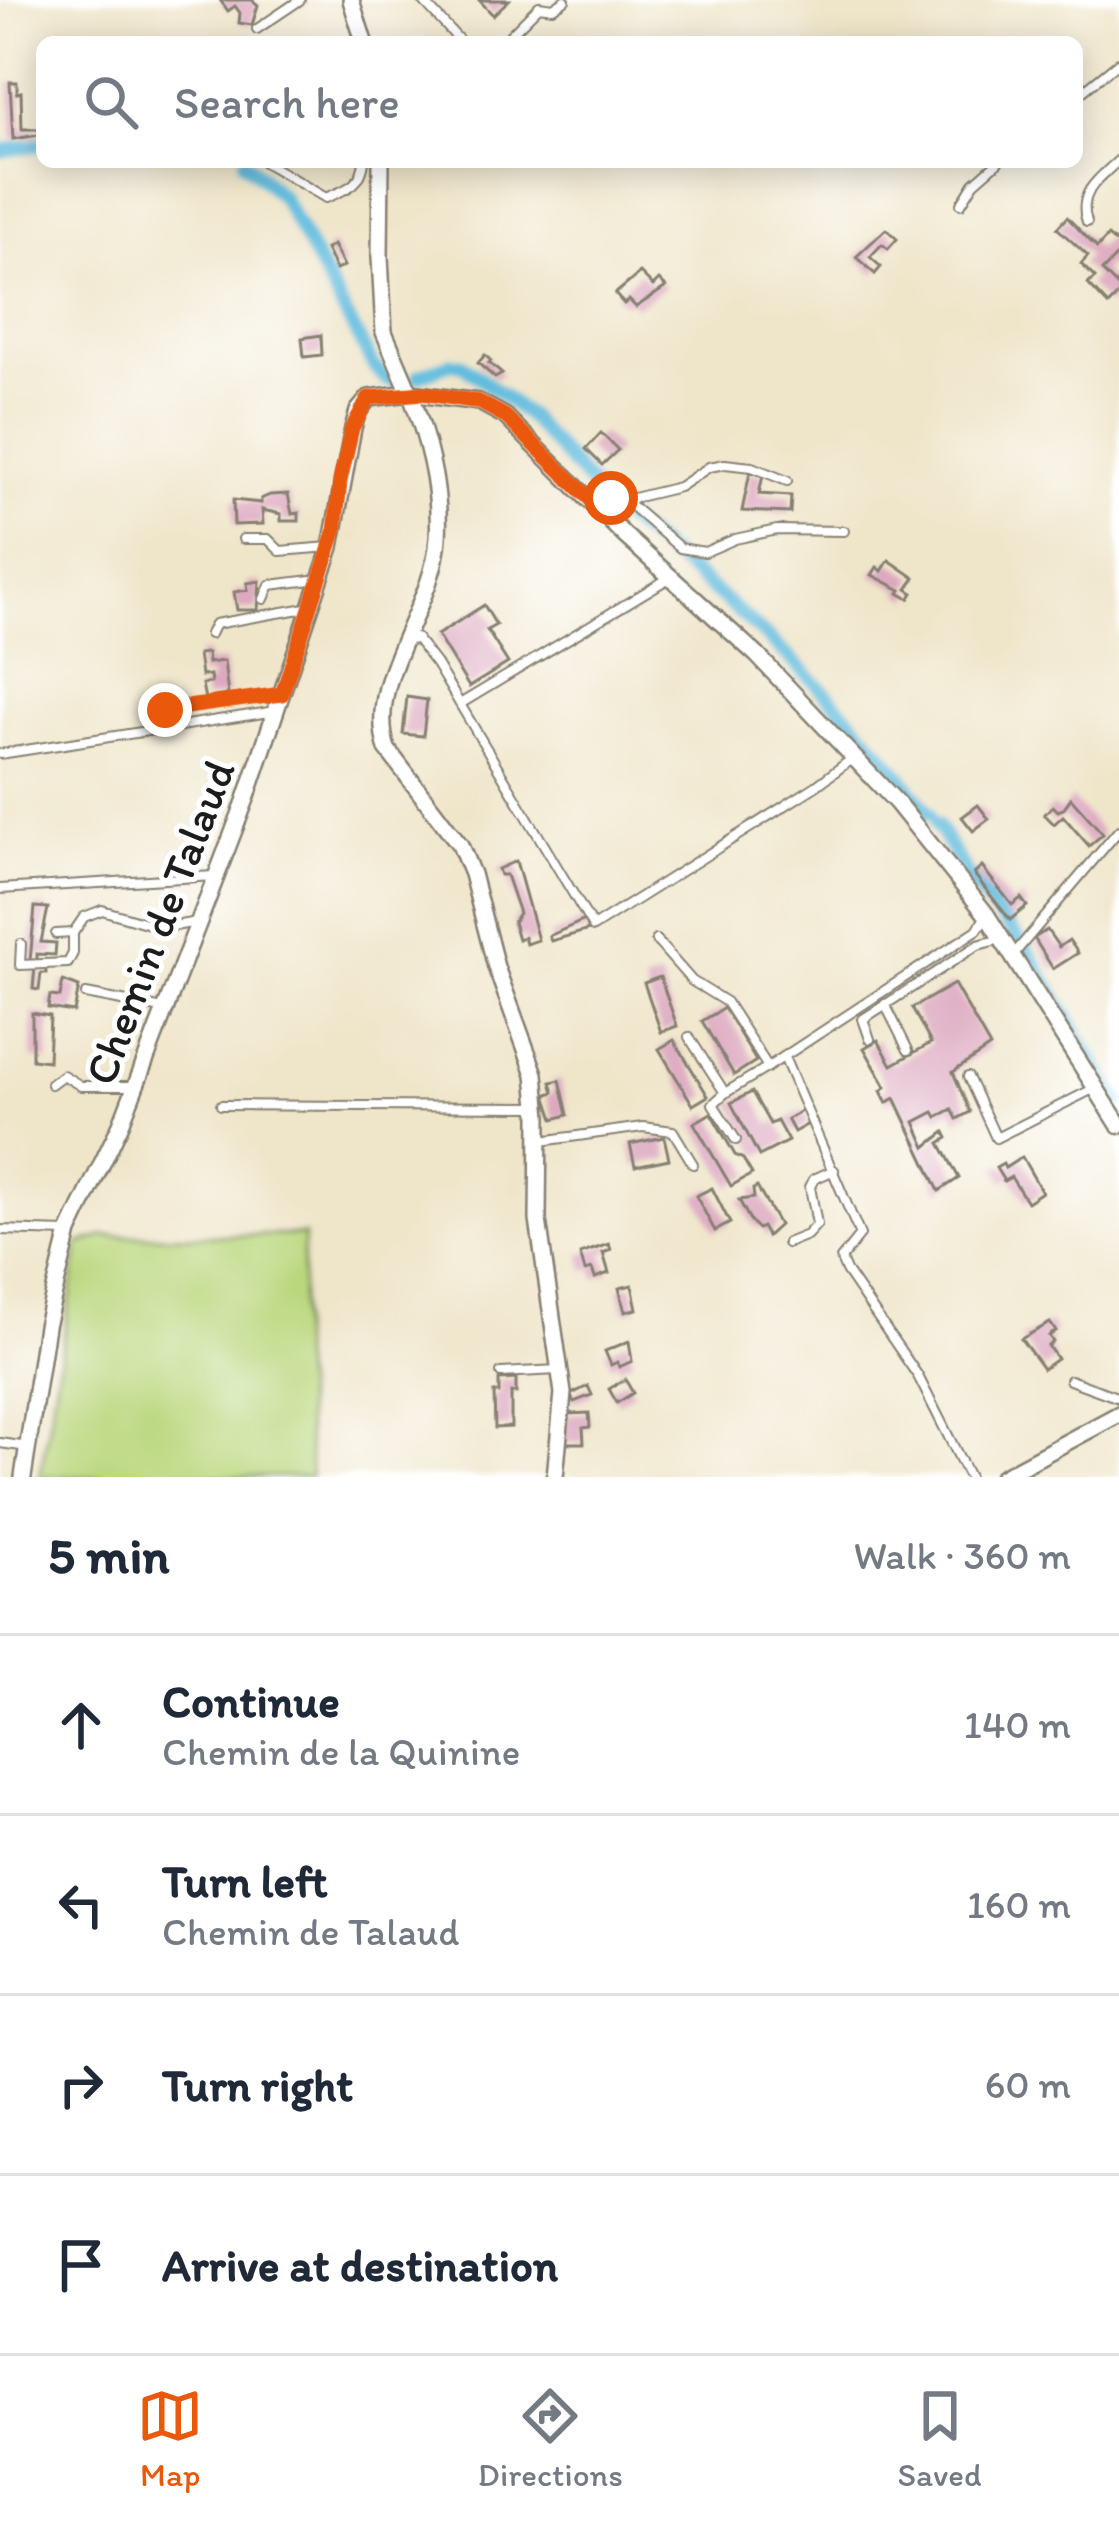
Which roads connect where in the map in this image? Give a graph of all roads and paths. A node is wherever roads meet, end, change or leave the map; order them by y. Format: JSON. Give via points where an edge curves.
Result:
{"nodes":[{"id":1,"x":299,"y":0,"type":"edge"},
{"id":2,"x":422,"y":0,"type":"edge"},
{"id":3,"x":565,"y":0,"type":"edge"},
{"id":4,"x":357,"y":2,"type":"edge"},
{"id":5,"x":257,"y":29,"type":"dead end"},
{"id":6,"x":360,"y":36,"type":"edge"},
{"id":7,"x":455,"y":36,"type":"edge"},
{"id":8,"x":509,"y":36,"type":"edge"},
{"id":9,"x":1119,"y":62,"type":"edge"},
{"id":10,"x":1083,"y":91,"type":"edge"},
{"id":11,"x":1119,"y":160,"type":"edge"},
{"id":12,"x":274,"y":168,"type":"edge"},
{"id":13,"x":363,"y":168,"type":"edge"},
{"id":14,"x":382,"y":168,"type":"edge"},
{"id":15,"x":991,"y":168,"type":"edge"},
{"id":16,"x":961,"y":204,"type":"dead end"},
{"id":17,"x":1087,"y":222,"type":"dead end"},
{"id":18,"x":410,"y":393,"type":"junction"},
{"id":19,"x":787,"y":482,"type":"dead end"},
{"id":20,"x":625,"y":500,"type":"junction"},
{"id":21,"x":599,"y":508,"type":"junction"},
{"id":22,"x":844,"y":531,"type":"dead end"},
{"id":23,"x":243,"y":539,"type":"dead end"},
{"id":24,"x":331,"y":547,"type":"junction"},
{"id":25,"x":671,"y":578,"type":"junction"},
{"id":26,"x":321,"y":579,"type":"junction"},
{"id":27,"x":264,"y":599,"type":"dead end"},
{"id":28,"x":313,"y":605,"type":"junction"},
{"id":29,"x":210,"y":634,"type":"dead end"},
{"id":30,"x":406,"y":642,"type":"junction"},
{"id":31,"x":282,"y":694,"type":"junction"},
{"id":32,"x":460,"y":704,"type":"junction"},
{"id":33,"x":165,"y":710,"type":"dead end"},
{"id":34,"x":276,"y":711,"type":"junction"},
{"id":35,"x":0,"y":754,"type":"edge"},
{"id":36,"x":854,"y":757,"type":"junction"},
{"id":37,"x":1119,"y":830,"type":"edge"},
{"id":38,"x":218,"y":875,"type":"junction"},
{"id":39,"x":0,"y":889,"type":"edge"},
{"id":40,"x":986,"y":914,"type":"junction"},
{"id":41,"x":199,"y":922,"type":"junction"},
{"id":42,"x":73,"y":933,"type":"junction"},
{"id":43,"x":56,"y":934,"type":"dead end"},
{"id":44,"x":1002,"y":938,"type":"junction"},
{"id":45,"x":656,"y":940,"type":"dead end"},
{"id":46,"x":21,"y":944,"type":"dead end"},
{"id":47,"x":1013,"y":955,"type":"junction"},
{"id":48,"x":86,"y":994,"type":"dead end"},
{"id":49,"x":885,"y":1004,"type":"junction"},
{"id":50,"x":164,"y":1010,"type":"junction"},
{"id":51,"x":689,"y":1036,"type":"dead end"},
{"id":52,"x":870,"y":1039,"type":"dead end"},
{"id":53,"x":908,"y":1050,"type":"dead end"},
{"id":54,"x":784,"y":1057,"type":"junction"},
{"id":55,"x":768,"y":1067,"type":"junction"},
{"id":56,"x":968,"y":1077,"type":"dead end"},
{"id":57,"x":51,"y":1084,"type":"dead end"},
{"id":58,"x":135,"y":1085,"type":"junction"},
{"id":59,"x":1096,"y":1087,"type":"junction"},
{"id":60,"x":724,"y":1094,"type":"junction"},
{"id":61,"x":221,"y":1105,"type":"dead end"},
{"id":62,"x":539,"y":1107,"type":"junction"},
{"id":63,"x":1119,"y":1125,"type":"edge"},
{"id":64,"x":736,"y":1141,"type":"dead end"},
{"id":65,"x":538,"y":1142,"type":"junction"},
{"id":66,"x":693,"y":1164,"type":"dead end"},
{"id":67,"x":834,"y":1170,"type":"junction"},
{"id":68,"x":0,"y":1230,"type":"edge"},
{"id":69,"x":69,"y":1232,"type":"junction"},
{"id":70,"x":787,"y":1243,"type":"dead end"},
{"id":71,"x":560,"y":1370,"type":"junction"},
{"id":72,"x":501,"y":1373,"type":"dead end"},
{"id":73,"x":1070,"y":1380,"type":"dead end"},
{"id":74,"x":1119,"y":1397,"type":"edge"},
{"id":75,"x":1119,"y":1414,"type":"edge"},
{"id":76,"x":0,"y":1443,"type":"edge"},
{"id":77,"x":29,"y":1447,"type":"junction"},
{"id":78,"x":22,"y":1477,"type":"edge"},
{"id":79,"x":555,"y":1477,"type":"edge"},
{"id":80,"x":969,"y":1477,"type":"edge"},
{"id":81,"x":1001,"y":1477,"type":"edge"}],
"edges":[{"from":1,"to":5,"type":"lane"},
{"from":2,"to":7,"type":"lane"},
{"from":3,"to":8,"type":"lane","via":[[539,6]]},
{"from":4,"to":6,"type":"street"},
{"from":9,"to":10,"type":"lane"},
{"from":11,"to":17,"type":"lane","via":[[1085,194]]},
{"from":12,"to":13,"type":"lane","via":[[326,198],[353,187]]},
{"from":14,"to":18,"type":"street","via":[[384,332]]},
{"from":15,"to":16,"type":"lane"},
{"from":18,"to":21,"type":"street","via":[[479,402],[505,416]]},
{"from":18,"to":24,"type":"street","name":"Chemin de Talaud","via":[[369,398],[358,411]]},
{"from":18,"to":30,"type":"street","via":[[426,434],[438,538]]},
{"from":19,"to":20,"type":"lane","via":[[725,464],[679,487]]},
{"from":20,"to":21,"type":"lane","via":[[611,498]]},
{"from":20,"to":22,"type":"lane","via":[[680,548],[705,552],[777,530]]},
{"from":21,"to":25,"type":"street"},
{"from":23,"to":24,"type":"lane","via":[[268,539],[280,551]]},
{"from":24,"to":26,"type":"street","name":"Chemin de Talaud"},
{"from":25,"to":32,"type":"lane"},
{"from":25,"to":36,"type":"street"},
{"from":26,"to":27,"type":"lane","via":[[270,585]]},
{"from":26,"to":28,"type":"street","name":"Chemin de Talaud"},
{"from":28,"to":29,"type":"lane","via":[[215,624]]},
{"from":28,"to":31,"type":"street","name":"Chemin de Talaud"},
{"from":30,"to":32,"type":"lane","via":[[416,638]]},
{"from":30,"to":62,"type":"street","via":[[386,693],[382,733],[460,845]]},
{"from":31,"to":33,"type":"lane"},
{"from":31,"to":34,"type":"street","name":"Chemin de Talaud"},
{"from":32,"to":36,"type":"lane","via":[[593,927]]},
{"from":34,"to":35,"type":"lane"},
{"from":34,"to":38,"type":"street","name":"Chemin de Talaud"},
{"from":36,"to":40,"type":"street"},
{"from":37,"to":47,"type":"lane"},
{"from":38,"to":39,"type":"lane"},
{"from":38,"to":41,"type":"street","name":"Chemin de Talaud"},
{"from":40,"to":44,"type":"street"},
{"from":40,"to":54,"type":"lane","via":[[977,930]]},
{"from":41,"to":42,"type":"lane","via":[[163,928],[102,910]]},
{"from":41,"to":50,"type":"street","name":"Chemin de Talaud"},
{"from":42,"to":43,"type":"lane"},
{"from":42,"to":46,"type":"lane","via":[[68,964],[20,965]]},
{"from":44,"to":47,"type":"street"},
{"from":44,"to":49,"type":"lane"},
{"from":45,"to":55,"type":"lane","via":[[692,981],[726,1002]]},
{"from":47,"to":59,"type":"street"},
{"from":48,"to":50,"type":"lane"},
{"from":49,"to":52,"type":"lane","via":[[863,1019]]},
{"from":49,"to":53,"type":"lane"},
{"from":50,"to":58,"type":"street","name":"Chemin de Talaud"},
{"from":51,"to":60,"type":"lane"},
{"from":54,"to":55,"type":"lane"},
{"from":54,"to":67,"type":"lane"},
{"from":55,"to":60,"type":"lane"},
{"from":56,"to":59,"type":"lane","via":[[996,1138]]},
{"from":57,"to":58,"type":"lane","via":[[63,1076],[82,1085]]},
{"from":58,"to":69,"type":"street","name":"Chemin de Talaud"},
{"from":59,"to":63,"type":"street"},
{"from":60,"to":64,"type":"lane","via":[[713,1104]]},
{"from":61,"to":62,"type":"lane"},
{"from":62,"to":65,"type":"street"},
{"from":65,"to":66,"type":"lane","via":[[644,1127],[673,1131]]},
{"from":65,"to":71,"type":"street","via":[[538,1220]]},
{"from":67,"to":70,"type":"lane","via":[[810,1187],[817,1224]]},
{"from":67,"to":80,"type":"lane","via":[[860,1235],[841,1259],[845,1271],[917,1376]]},
{"from":68,"to":69,"type":"lane"},
{"from":69,"to":77,"type":"street","name":"Chemin de Talaud"},
{"from":71,"to":72,"type":"lane"},
{"from":71,"to":79,"type":"street"},
{"from":73,"to":74,"type":"lane"},
{"from":75,"to":81,"type":"street"},
{"from":76,"to":77,"type":"lane"},
{"from":77,"to":78,"type":"street","name":"Chemin de Talaud"}]}
